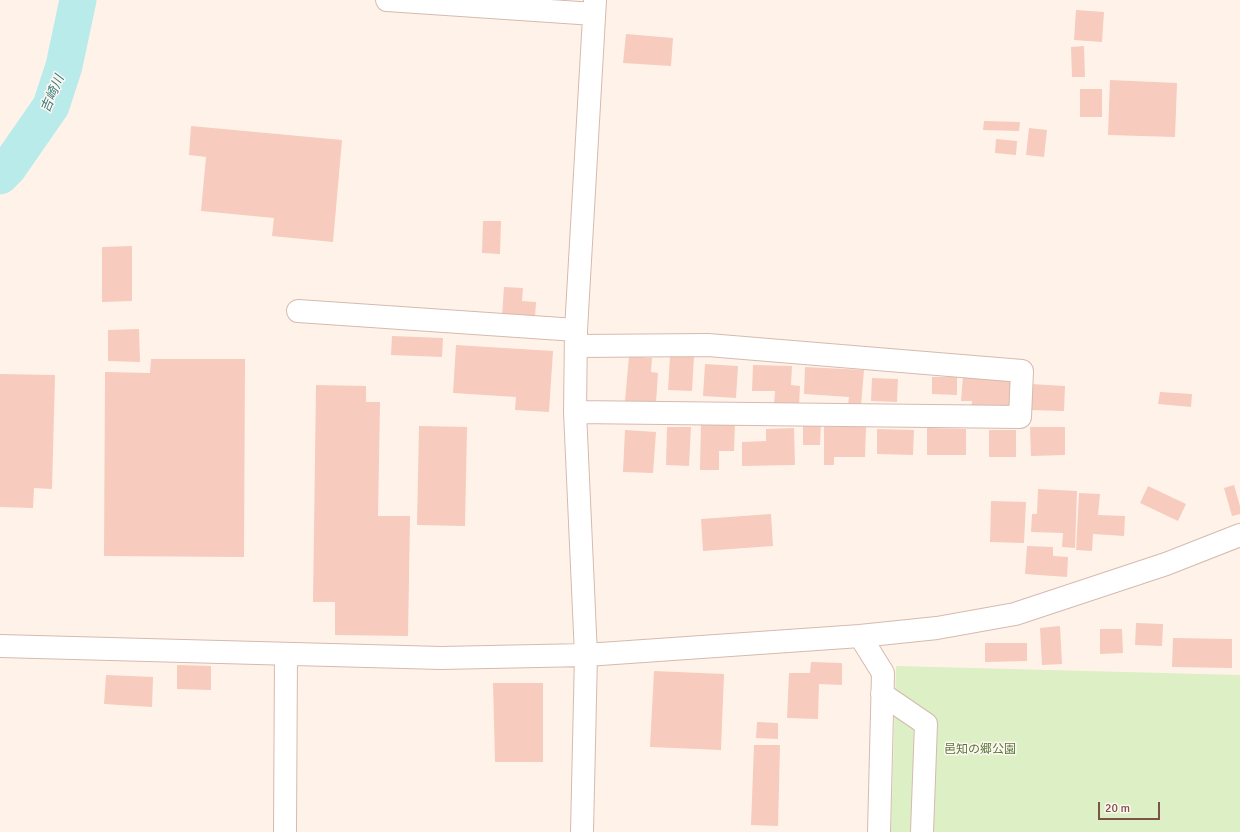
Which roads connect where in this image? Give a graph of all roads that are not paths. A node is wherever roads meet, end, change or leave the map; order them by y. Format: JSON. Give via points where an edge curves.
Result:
{"nodes":[{"id":1,"x":387,"y":0,"type":"edge"},
{"id":2,"x":594,"y":7,"type":"edge"},
{"id":3,"x":298,"y":311,"type":"dead end"},
{"id":4,"x":576,"y":338,"type":"junction"},
{"id":5,"x":575,"y":412,"type":"junction"},
{"id":6,"x":1240,"y":535,"type":"edge"},
{"id":7,"x":860,"y":636,"type":"junction"},
{"id":8,"x":0,"y":646,"type":"edge"},
{"id":9,"x":286,"y":654,"type":"junction"},
{"id":10,"x":586,"y":655,"type":"junction"},
{"id":11,"x":882,"y":694,"type":"junction"},
{"id":12,"x":285,"y":832,"type":"edge"},
{"id":13,"x":582,"y":832,"type":"edge"},
{"id":14,"x":879,"y":832,"type":"edge"},
{"id":15,"x":922,"y":832,"type":"edge"}],
"edges":[{"from":1,"to":2,"type":"street"},
{"from":2,"to":4,"type":"street"},
{"from":3,"to":4,"type":"street"},
{"from":4,"to":5,"type":"street"},
{"from":4,"to":5,"type":"street","via":[[708,345],[1022,371],[1020,417]]},
{"from":5,"to":10,"type":"street"},
{"from":6,"to":7,"type":"street","via":[[1166,564],[1015,614],[937,628]]},
{"from":7,"to":10,"type":"street"},
{"from":7,"to":11,"type":"street","via":[[883,673]]},
{"from":8,"to":9,"type":"street"},
{"from":9,"to":10,"type":"street","via":[[441,658]]},
{"from":9,"to":12,"type":"street"},
{"from":10,"to":13,"type":"street"},
{"from":11,"to":14,"type":"street"},
{"from":11,"to":15,"type":"street","via":[[926,724]]}]}
